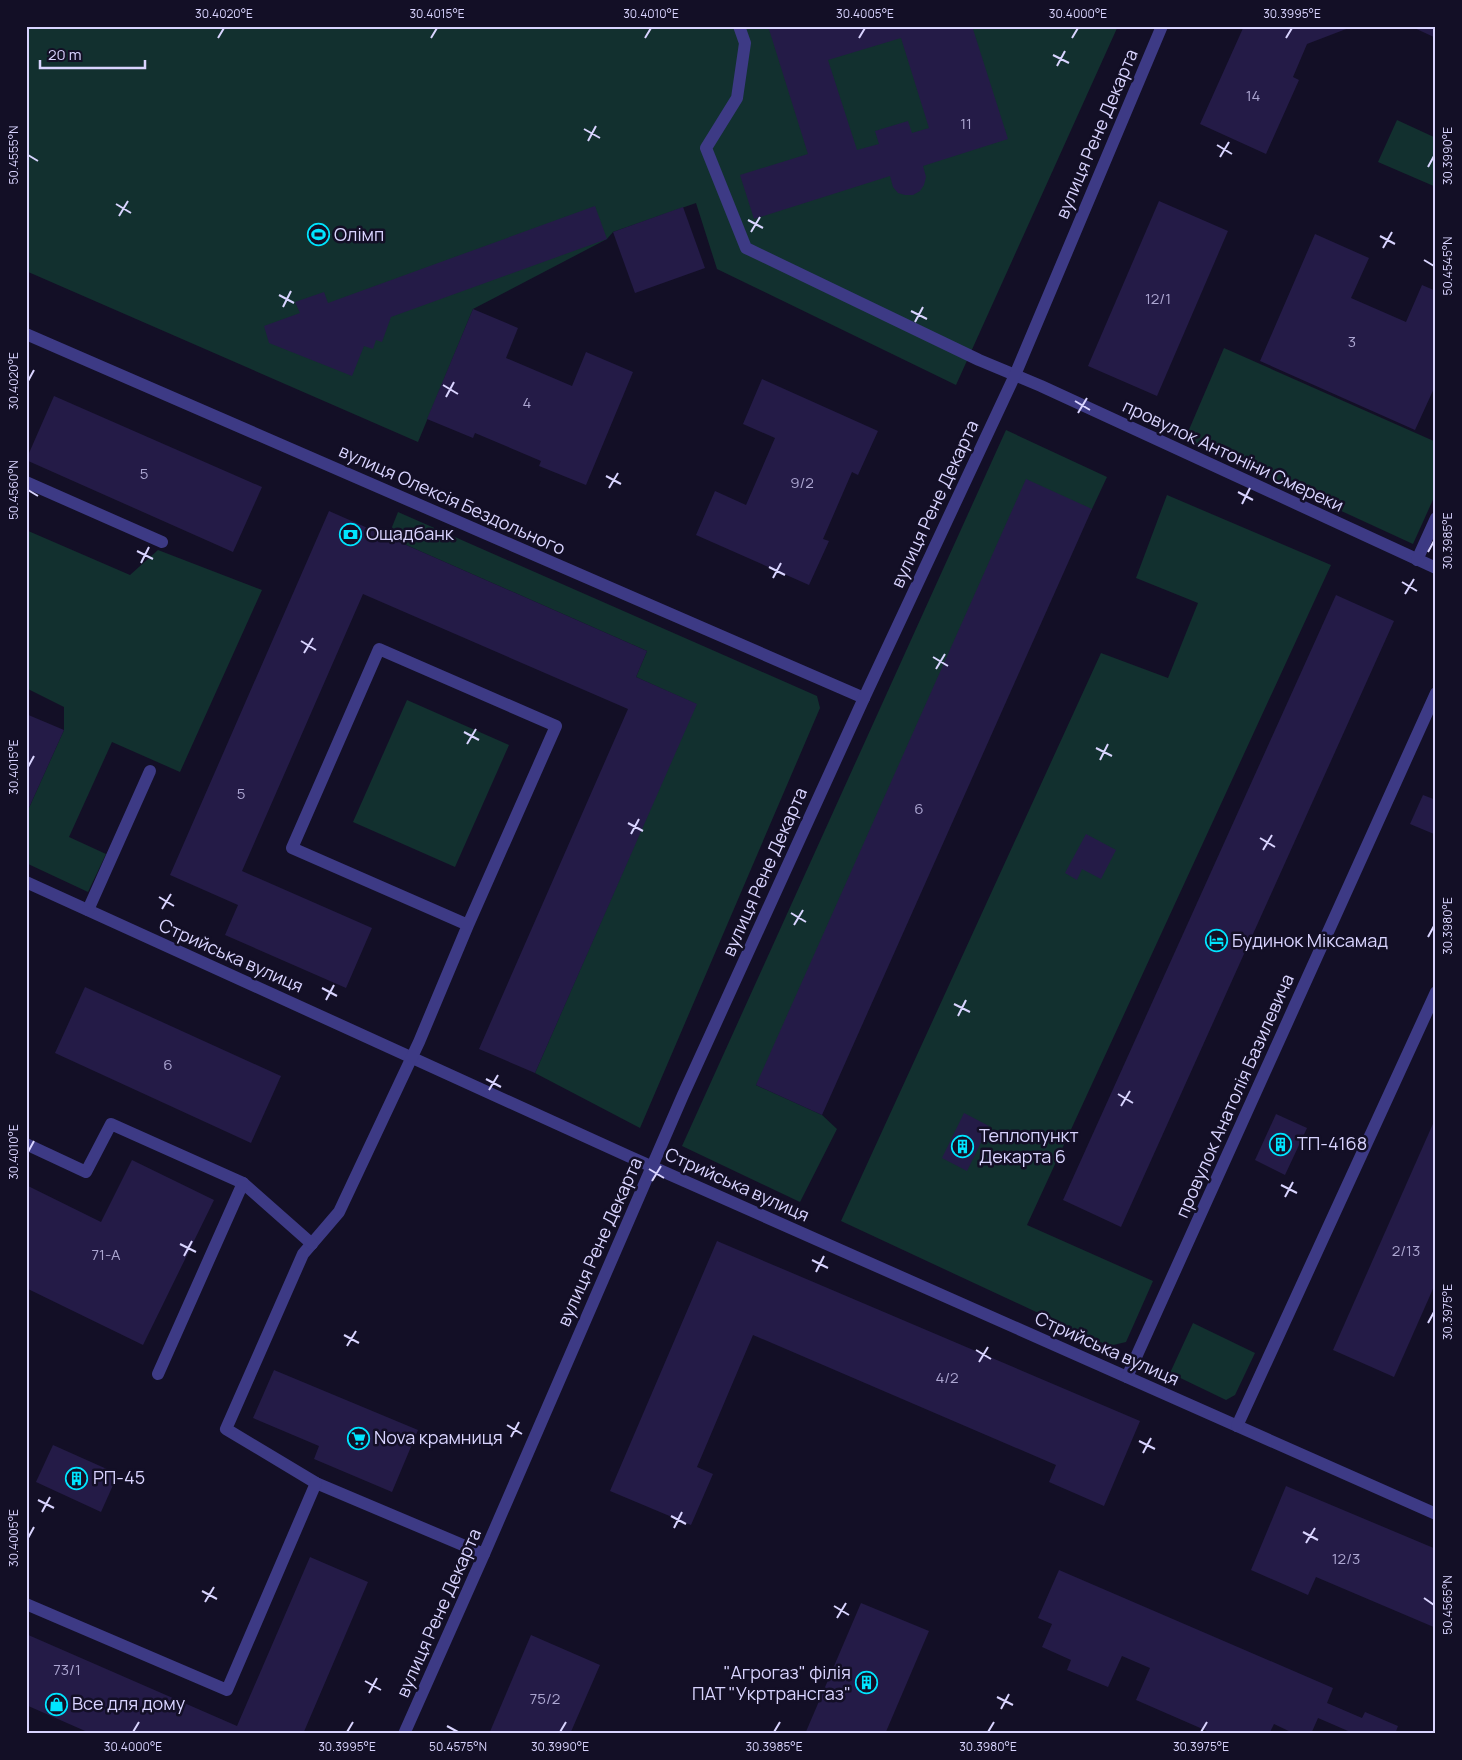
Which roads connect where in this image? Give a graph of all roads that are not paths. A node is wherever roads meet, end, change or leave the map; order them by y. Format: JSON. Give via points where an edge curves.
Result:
{"nodes":[{"id":1,"x":739,"y":26,"type":"edge"},
{"id":2,"x":1162,"y":26,"type":"edge"},
{"id":3,"x":26,"y":334,"type":"edge"},
{"id":4,"x":1015,"y":375,"type":"junction"},
{"id":5,"x":26,"y":482,"type":"edge"},
{"id":6,"x":1436,"y":518,"type":"edge"},
{"id":7,"x":162,"y":542,"type":"dead end"},
{"id":8,"x":1417,"y":560,"type":"junction"},
{"id":9,"x":1436,"y":568,"type":"edge"},
{"id":10,"x":1436,"y":693,"type":"edge"},
{"id":11,"x":864,"y":698,"type":"junction"},
{"id":12,"x":150,"y":772,"type":"dead end"},
{"id":13,"x":26,"y":882,"type":"edge"},
{"id":14,"x":88,"y":910,"type":"junction"},
{"id":15,"x":468,"y":925,"type":"junction"},
{"id":16,"x":1436,"y":992,"type":"edge"},
{"id":17,"x":412,"y":1058,"type":"junction"},
{"id":18,"x":26,"y":1144,"type":"edge"},
{"id":19,"x":652,"y":1166,"type":"junction"},
{"id":20,"x":243,"y":1183,"type":"junction"},
{"id":21,"x":312,"y":1244,"type":"junction"},
{"id":22,"x":158,"y":1374,"type":"dead end"},
{"id":23,"x":1127,"y":1377,"type":"junction"},
{"id":24,"x":1237,"y":1426,"type":"junction"},
{"id":25,"x":316,"y":1484,"type":"junction"},
{"id":26,"x":1436,"y":1514,"type":"edge"},
{"id":27,"x":484,"y":1554,"type":"junction"},
{"id":28,"x":26,"y":1604,"type":"edge"},
{"id":29,"x":404,"y":1734,"type":"edge"}],
"edges":[{"from":1,"to":4,"type":"street","name":"провулок Антоніни Смереки","via":[[745,43],[737,98],[706,148],[746,248]]},
{"from":2,"to":4,"type":"street","name":"вулиця Рене Декарта"},
{"from":3,"to":11,"type":"street","name":"вулиця Олексія Бездольного"},
{"from":4,"to":8,"type":"street","name":"провулок Антоніни Смереки"},
{"from":4,"to":11,"type":"street","name":"вулиця Рене Декарта"},
{"from":5,"to":7,"type":"street"},
{"from":6,"to":8,"type":"street"},
{"from":8,"to":9,"type":"street","name":"провулок Антоніни Смереки"},
{"from":10,"to":23,"type":"street","name":"провулок Анатолія Базилевича"},
{"from":11,"to":19,"type":"street","name":"вулиця Рене Декарта"},
{"from":12,"to":14,"type":"street"},
{"from":13,"to":14,"type":"street","name":"Стрийська вулиця"},
{"from":14,"to":17,"type":"street","name":"Стрийська вулиця"},
{"from":15,"to":15,"type":"street","via":[[556,726],[379,649],[292,848]]},
{"from":15,"to":17,"type":"street"},
{"from":16,"to":24,"type":"street"},
{"from":17,"to":19,"type":"street","name":"Стрийська вулиця"},
{"from":17,"to":21,"type":"street","via":[[339,1212]]},
{"from":18,"to":20,"type":"street","via":[[86,1172],[111,1124]]},
{"from":19,"to":23,"type":"street","name":"Стрийська вулиця"},
{"from":19,"to":27,"type":"street","name":"вулиця Рене Декарта"},
{"from":20,"to":21,"type":"street"},
{"from":20,"to":22,"type":"street"},
{"from":21,"to":25,"type":"street","via":[[303,1254],[226,1429]]},
{"from":23,"to":24,"type":"street","name":"Стрийська вулиця"},
{"from":24,"to":26,"type":"street","name":"Стрийська вулиця"},
{"from":25,"to":27,"type":"street"},
{"from":25,"to":28,"type":"street","via":[[227,1690]]},
{"from":27,"to":29,"type":"street","name":"вулиця Рене Декарта"}]}
